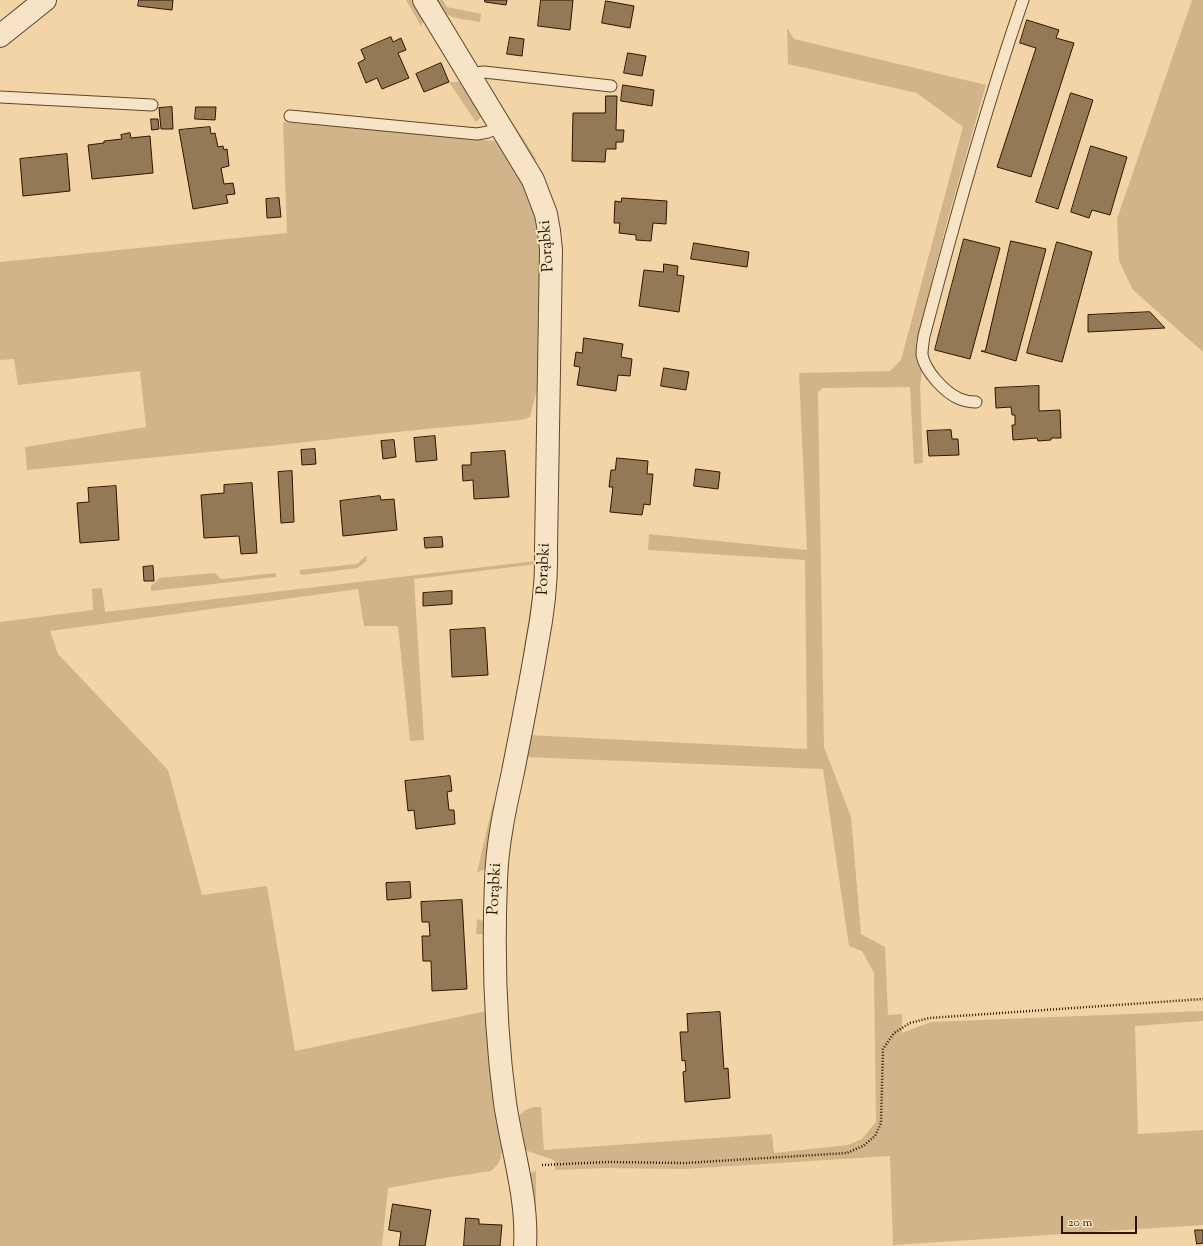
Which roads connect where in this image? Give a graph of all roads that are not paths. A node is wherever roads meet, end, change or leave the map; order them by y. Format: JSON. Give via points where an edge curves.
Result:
{"nodes":[{"id":1,"x":45,"y":0,"type":"edge"},
{"id":2,"x":424,"y":0,"type":"edge"},
{"id":3,"x":1023,"y":0,"type":"edge"},
{"id":4,"x":0,"y":36,"type":"edge"},
{"id":5,"x":470,"y":76,"type":"junction"},
{"id":6,"x":611,"y":86,"type":"dead end"},
{"id":7,"x":0,"y":97,"type":"edge"},
{"id":8,"x":152,"y":105,"type":"dead end"},
{"id":9,"x":290,"y":116,"type":"dead end"},
{"id":10,"x":500,"y":126,"type":"junction"},
{"id":11,"x":976,"y":402,"type":"dead end"},
{"id":12,"x":525,"y":1246,"type":"edge"}],
"edges":[{"from":1,"to":4,"type":"street"},
{"from":2,"to":5,"type":"street","name":"Porąbki"},
{"from":3,"to":11,"type":"lane","via":[[957,214],[924,336],[922,354],[926,366],[936,380],[961,400]]},
{"from":5,"to":6,"type":"lane","via":[[484,72]]},
{"from":5,"to":10,"type":"street","name":"Porąbki"},
{"from":7,"to":8,"type":"lane"},
{"from":9,"to":10,"type":"lane","via":[[477,134]]},
{"from":10,"to":12,"type":"street","name":"Porąbki","via":[[533,180],[550,230],[547,566],[531,683],[499,846],[494,934],[500,1057],[522,1202]]}]}
